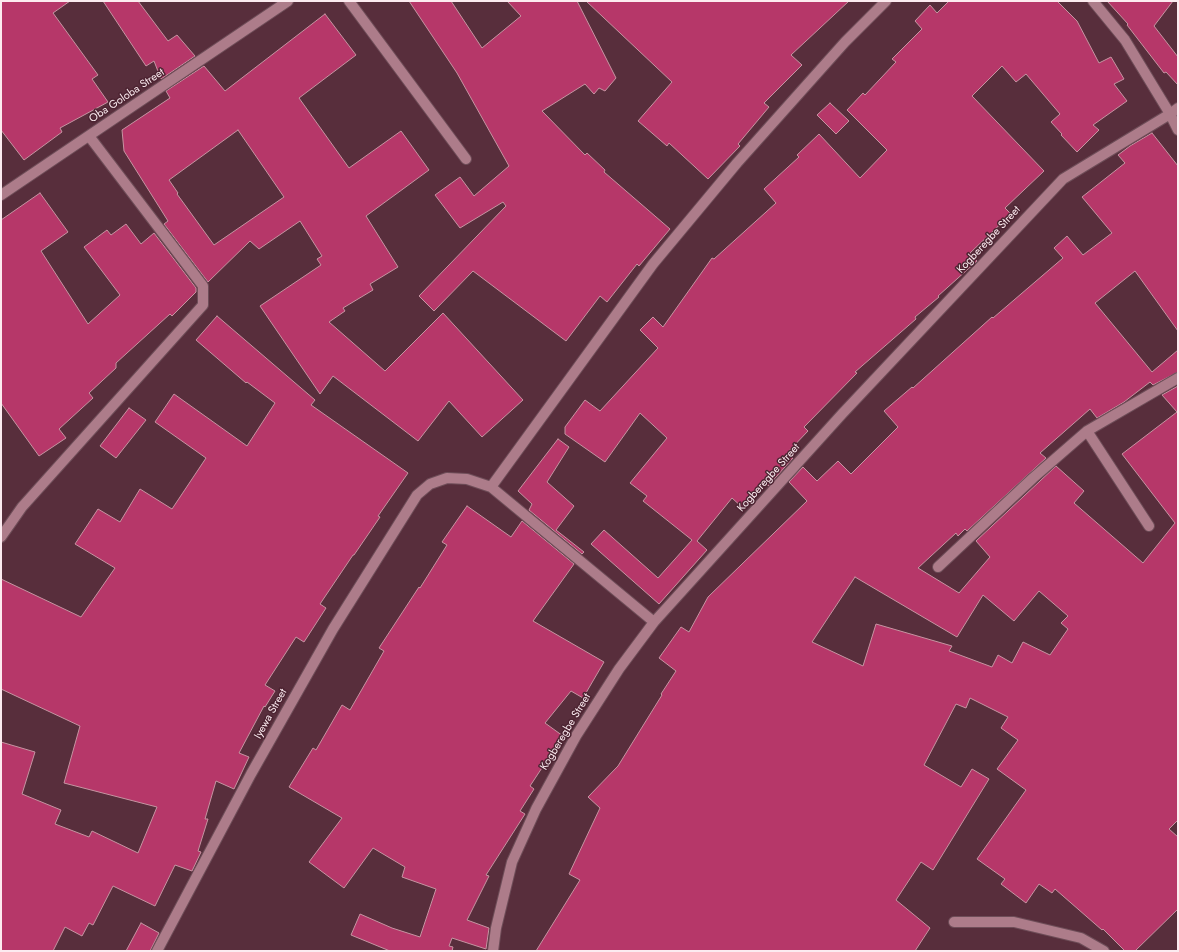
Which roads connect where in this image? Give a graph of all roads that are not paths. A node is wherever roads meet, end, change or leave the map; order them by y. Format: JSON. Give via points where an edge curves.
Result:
{"nodes":[{"id":1,"x":288,"y":1,"type":"edge"},
{"id":2,"x":349,"y":1,"type":"edge"},
{"id":3,"x":886,"y":1,"type":"edge"},
{"id":4,"x":1093,"y":1,"type":"edge"},
{"id":5,"x":1174,"y":111,"type":"edge"},
{"id":6,"x":1178,"y":130,"type":"edge"},
{"id":7,"x":89,"y":136,"type":"junction"},
{"id":8,"x":466,"y":159,"type":"dead end"},
{"id":9,"x":1,"y":195,"type":"edge"},
{"id":10,"x":1178,"y":378,"type":"edge"},
{"id":11,"x":1087,"y":431,"type":"junction"},
{"id":12,"x":491,"y":487,"type":"junction"},
{"id":13,"x":1149,"y":526,"type":"dead end"},
{"id":14,"x":1,"y":536,"type":"edge"},
{"id":15,"x":938,"y":567,"type":"dead end"},
{"id":16,"x":654,"y":622,"type":"junction"},
{"id":17,"x":954,"y":922,"type":"dead end"},
{"id":18,"x":157,"y":951,"type":"edge"},
{"id":19,"x":493,"y":951,"type":"edge"},
{"id":20,"x":1104,"y":951,"type":"edge"}],
"edges":[{"from":1,"to":7,"type":"street","name":"Oba Goloba Street"},
{"from":2,"to":8,"type":"street"},
{"from":3,"to":12,"type":"street","via":[[845,42],[737,163],[653,264]]},
{"from":4,"to":5,"type":"street","via":[[1125,40]]},
{"from":5,"to":6,"type":"street"},
{"from":5,"to":16,"type":"street","name":"Kogberegbe Street","via":[[1063,179],[842,414]]},
{"from":7,"to":9,"type":"street","name":"Oba Goloba Street"},
{"from":7,"to":14,"type":"street","via":[[203,286],[203,305],[22,507]]},
{"from":10,"to":11,"type":"street"},
{"from":11,"to":13,"type":"street"},
{"from":11,"to":15,"type":"street"},
{"from":12,"to":16,"type":"street"},
{"from":12,"to":18,"type":"street","name":"Iyewa Street","via":[[467,479],[447,478],[430,484],[417,495],[333,629],[251,774]]},
{"from":16,"to":19,"type":"street","name":"Kogberegbe Street","via":[[619,669],[576,736],[536,809],[512,862]]},
{"from":17,"to":20,"type":"street","via":[[1014,922],[1081,938]]}]}
